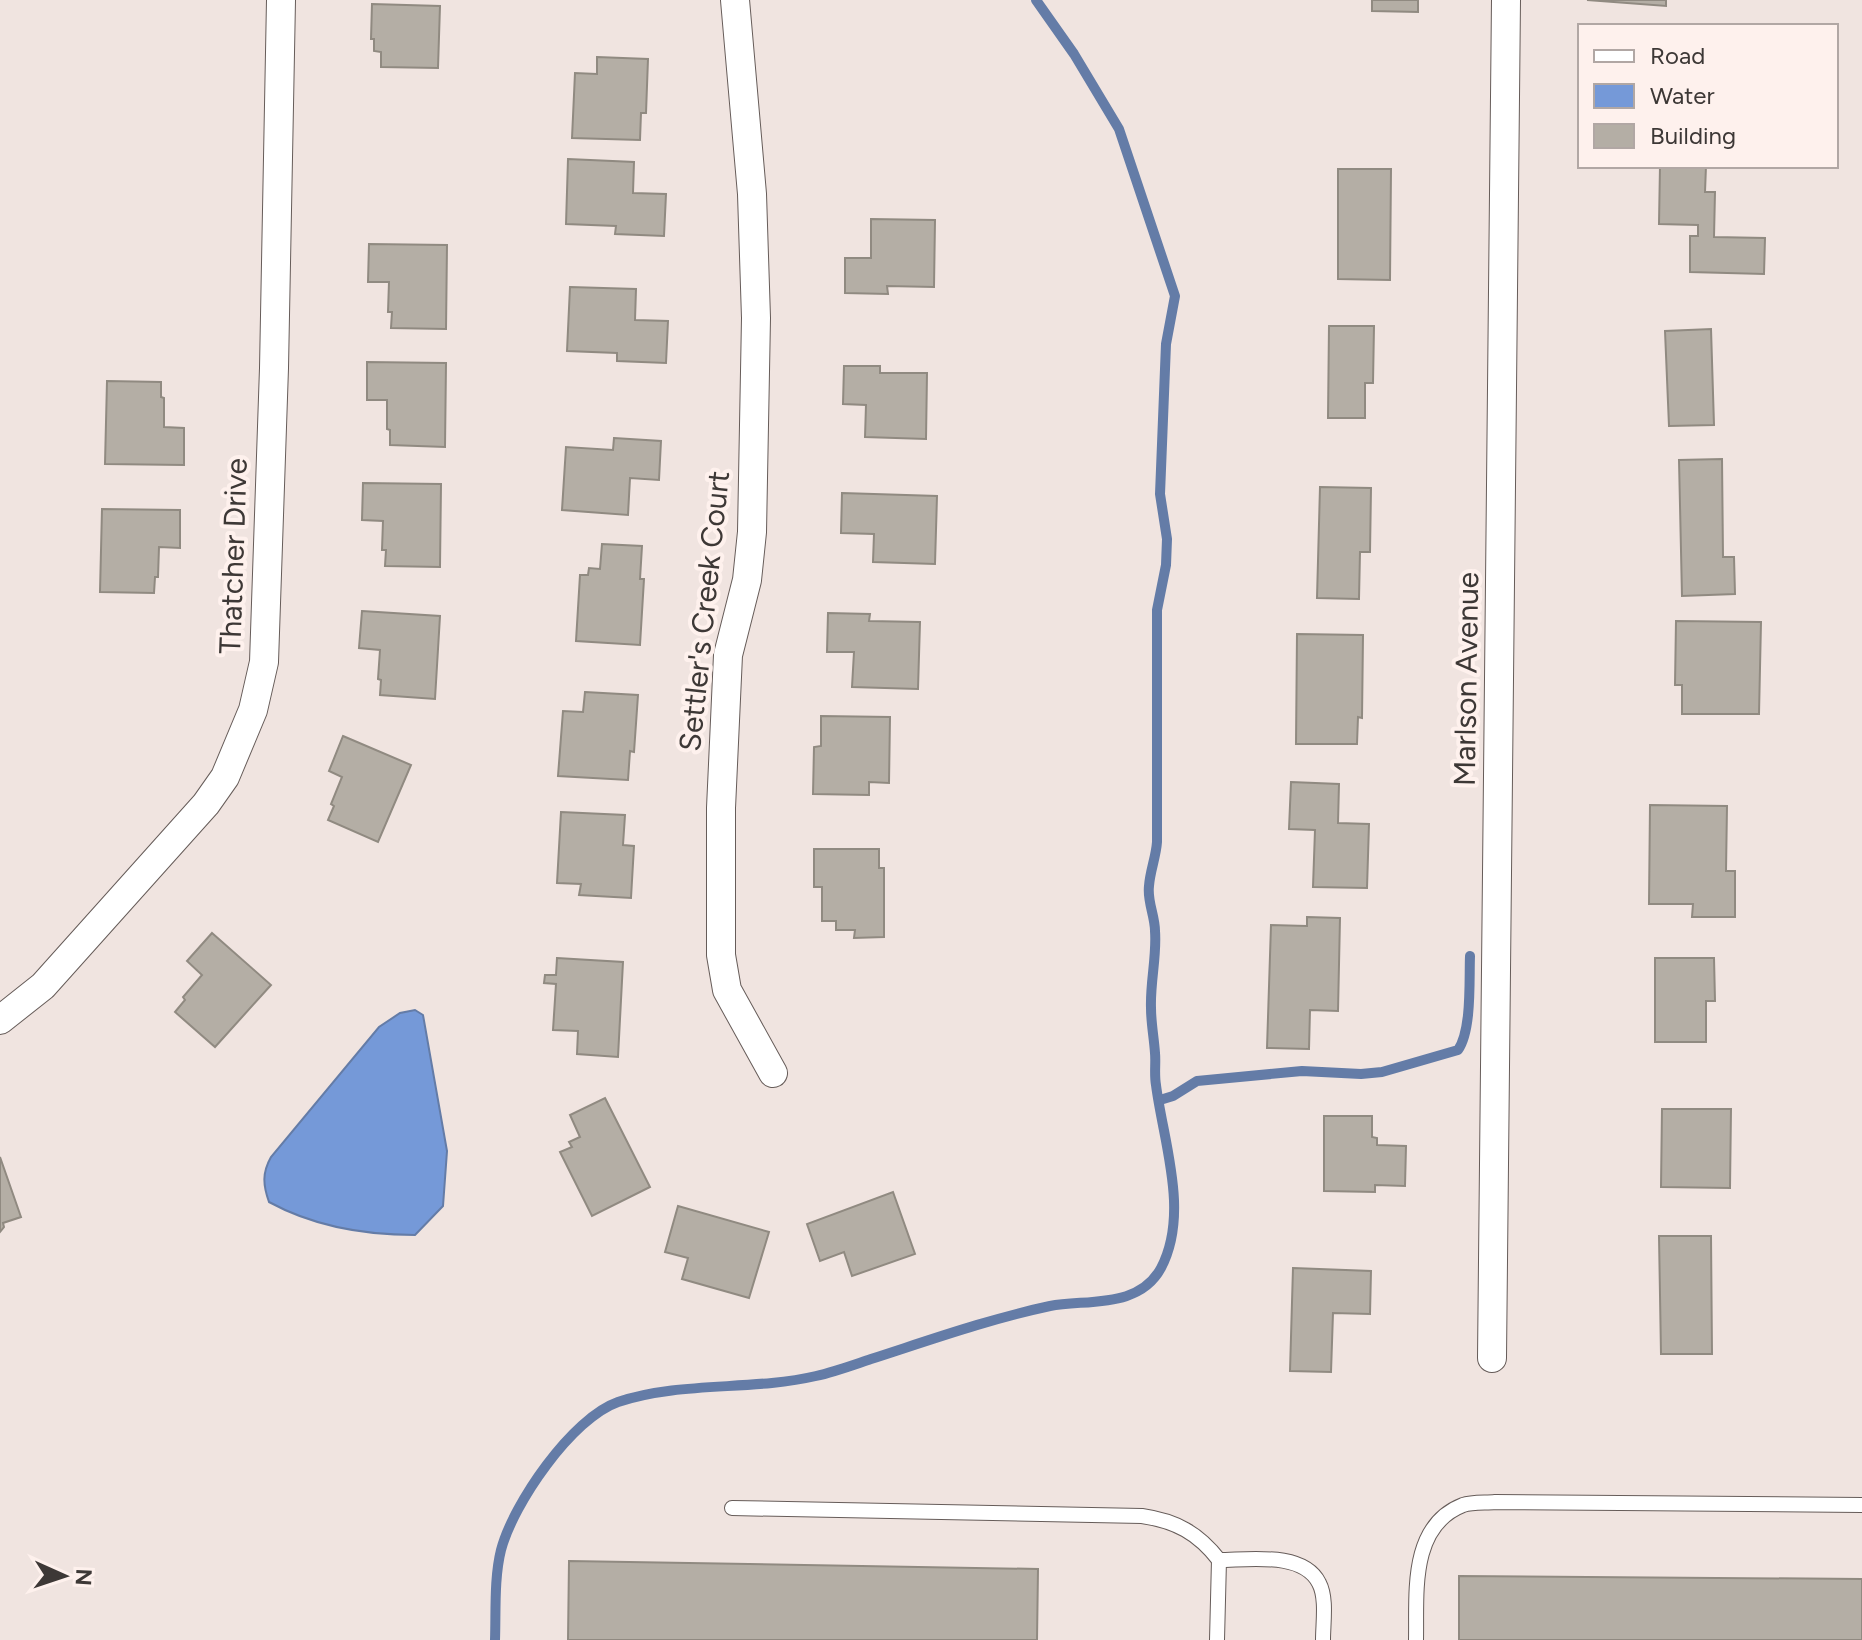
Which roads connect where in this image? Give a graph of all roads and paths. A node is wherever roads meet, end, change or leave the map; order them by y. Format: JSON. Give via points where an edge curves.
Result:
{"nodes":[{"id":1,"x":281,"y":0,"type":"edge"},
{"id":2,"x":735,"y":0,"type":"edge"},
{"id":3,"x":1506,"y":0,"type":"edge"},
{"id":4,"x":0,"y":1020,"type":"edge"},
{"id":5,"x":773,"y":1073,"type":"dead end"},
{"id":6,"x":1492,"y":1358,"type":"dead end"},
{"id":7,"x":1862,"y":1505,"type":"edge"},
{"id":8,"x":732,"y":1508,"type":"dead end"},
{"id":9,"x":1219,"y":1560,"type":"junction"},
{"id":10,"x":1217,"y":1640,"type":"edge"},
{"id":11,"x":1323,"y":1640,"type":"edge"},
{"id":12,"x":1416,"y":1640,"type":"edge"}],
"edges":[{"from":1,"to":4,"type":"street","name":"Thatcher Drive","via":[[264,662],[253,710],[225,777],[206,804],[43,986]]},
{"from":2,"to":5,"type":"street","name":"Settler's Creek Court","via":[[752,194],[755,333],[752,532],[747,580],[728,655],[721,955],[727,990]]},
{"from":3,"to":6,"type":"street","name":"Marlson Avenue"},
{"from":7,"to":12,"type":"lane","via":[[1464,1505],[1439,1522],[1425,1545],[1417,1570]]},
{"from":8,"to":9,"type":"lane","via":[[1142,1516],[1187,1529]]},
{"from":9,"to":10,"type":"lane"},
{"from":9,"to":11,"type":"lane","via":[[1285,1561],[1310,1572],[1320,1583],[1323,1598]]}]}
